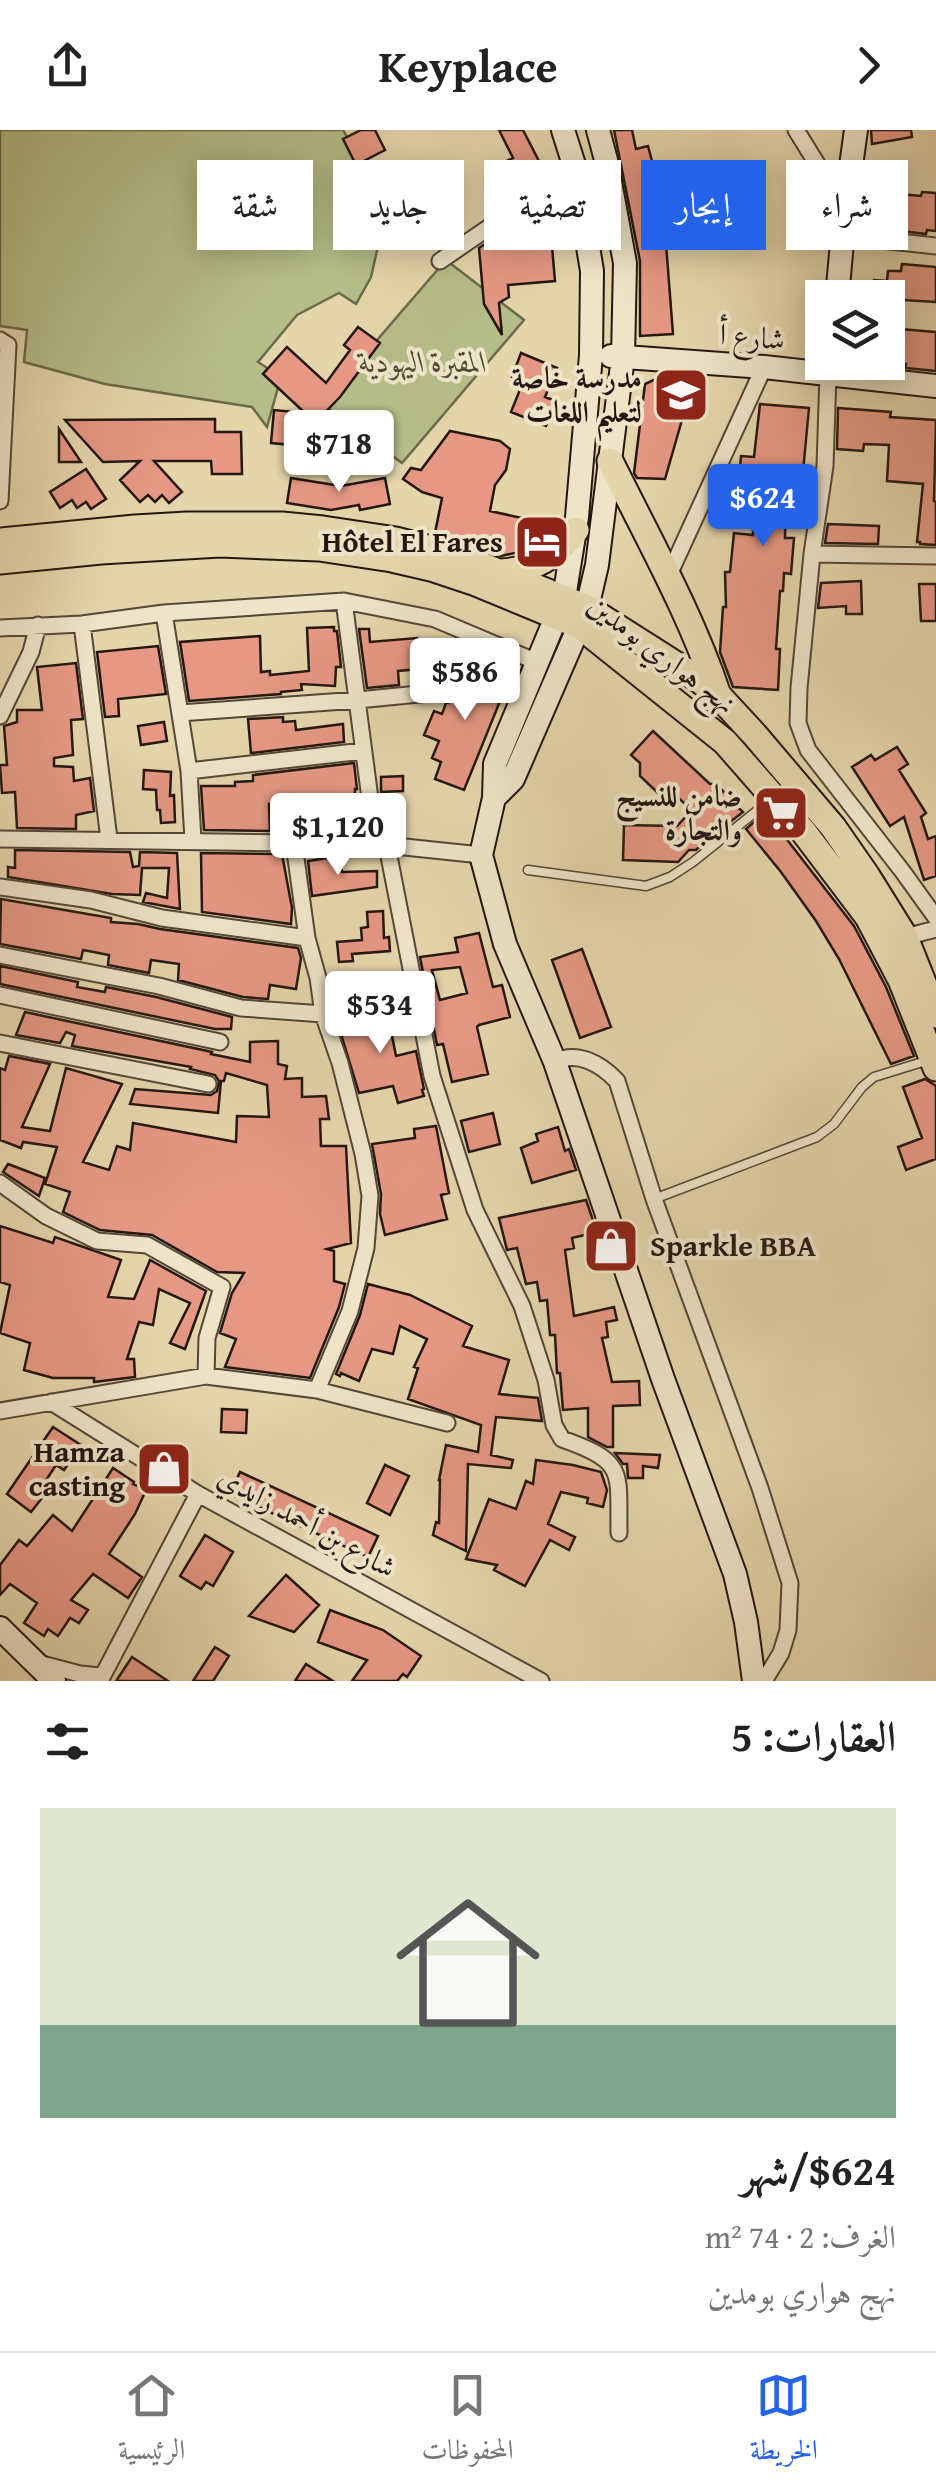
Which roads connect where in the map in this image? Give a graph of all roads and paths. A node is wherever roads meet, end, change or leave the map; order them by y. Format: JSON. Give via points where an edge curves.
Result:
{"nodes":[{"id":1,"x":563,"y":130,"type":"edge"},
{"id":2,"x":598,"y":130,"type":"edge"},
{"id":3,"x":796,"y":130,"type":"edge"},
{"id":4,"x":856,"y":130,"type":"edge"},
{"id":5,"x":572,"y":160,"type":"edge"},
{"id":6,"x":815,"y":160,"type":"edge"},
{"id":7,"x":852,"y":160,"type":"edge"},
{"id":8,"x":484,"y":231,"type":"edge"},
{"id":9,"x":908,"y":243,"type":"edge"},
{"id":10,"x":936,"y":246,"type":"edge"},
{"id":11,"x":589,"y":250,"type":"edge"},
{"id":12,"x":842,"y":250,"type":"edge"},
{"id":13,"x":440,"y":261,"type":"dead end"},
{"id":14,"x":839,"y":280,"type":"edge"},
{"id":15,"x":0,"y":340,"type":"edge"},
{"id":16,"x":591,"y":355,"type":"junction"},
{"id":17,"x":623,"y":357,"type":"junction"},
{"id":18,"x":764,"y":367,"type":"junction"},
{"id":19,"x":805,"y":368,"type":"edge"},
{"id":20,"x":828,"y":380,"type":"edge"},
{"id":21,"x":900,"y":380,"type":"edge"},
{"id":22,"x":936,"y":386,"type":"edge"},
{"id":23,"x":610,"y":461,"type":"junction"},
{"id":24,"x":0,"y":501,"type":"edge"},
{"id":25,"x":576,"y":530,"type":"junction"},
{"id":26,"x":0,"y":542,"type":"edge"},
{"id":27,"x":812,"y":554,"type":"junction"},
{"id":28,"x":936,"y":556,"type":"edge"},
{"id":29,"x":0,"y":561,"type":"edge"},
{"id":30,"x":500,"y":572,"type":"junction"},
{"id":31,"x":668,"y":576,"type":"junction"},
{"id":32,"x":344,"y":601,"type":"junction"},
{"id":33,"x":572,"y":612,"type":"junction"},
{"id":34,"x":164,"y":613,"type":"junction"},
{"id":35,"x":82,"y":624,"type":"junction"},
{"id":36,"x":38,"y":625,"type":"junction"},
{"id":37,"x":0,"y":628,"type":"edge"},
{"id":38,"x":537,"y":662,"type":"junction"},
{"id":39,"x":449,"y":691,"type":"dead end"},
{"id":40,"x":718,"y":696,"type":"junction"},
{"id":41,"x":358,"y":700,"type":"junction"},
{"id":42,"x":180,"y":713,"type":"junction"},
{"id":43,"x":0,"y":716,"type":"edge"},
{"id":44,"x":363,"y":751,"type":"junction"},
{"id":45,"x":188,"y":771,"type":"junction"},
{"id":46,"x":494,"y":798,"type":"junction"},
{"id":47,"x":773,"y":798,"type":"junction"},
{"id":48,"x":0,"y":838,"type":"edge"},
{"id":49,"x":109,"y":838,"type":"junction"},
{"id":50,"x":192,"y":840,"type":"junction"},
{"id":51,"x":294,"y":844,"type":"junction"},
{"id":52,"x":382,"y":845,"type":"junction"},
{"id":53,"x":482,"y":854,"type":"junction"},
{"id":54,"x":528,"y":870,"type":"dead end"},
{"id":55,"x":0,"y":887,"type":"edge"},
{"id":56,"x":936,"y":918,"type":"edge"},
{"id":57,"x":936,"y":929,"type":"edge"},
{"id":58,"x":307,"y":938,"type":"junction"},
{"id":59,"x":893,"y":940,"type":"junction"},
{"id":60,"x":0,"y":955,"type":"edge"},
{"id":61,"x":0,"y":995,"type":"edge"},
{"id":62,"x":323,"y":1014,"type":"junction"},
{"id":63,"x":936,"y":1015,"type":"edge"},
{"id":64,"x":220,"y":1042,"type":"dead end"},
{"id":65,"x":0,"y":1043,"type":"edge"},
{"id":66,"x":555,"y":1062,"type":"junction"},
{"id":67,"x":934,"y":1064,"type":"edge"},
{"id":68,"x":208,"y":1084,"type":"dead end"},
{"id":69,"x":0,"y":1183,"type":"edge"},
{"id":70,"x":654,"y":1199,"type":"junction"},
{"id":71,"x":206,"y":1376,"type":"junction"},
{"id":72,"x":317,"y":1390,"type":"junction"},
{"id":73,"x":50,"y":1402,"type":"junction"},
{"id":74,"x":0,"y":1411,"type":"edge"},
{"id":75,"x":447,"y":1422,"type":"dead end"},
{"id":76,"x":198,"y":1494,"type":"junction"},
{"id":77,"x":619,"y":1532,"type":"dead end"},
{"id":78,"x":0,"y":1628,"type":"edge"},
{"id":79,"x":46,"y":1672,"type":"edge"},
{"id":80,"x":101,"y":1679,"type":"edge"},
{"id":81,"x":541,"y":1681,"type":"edge"},
{"id":82,"x":754,"y":1681,"type":"edge"},
{"id":83,"x":764,"y":1681,"type":"edge"}],
"edges":[{"from":1,"to":5,"type":"street"},
{"from":2,"to":17,"type":"street","via":[[625,263]]},
{"from":3,"to":6,"type":"street"},
{"from":4,"to":7,"type":"street"},
{"from":8,"to":13,"type":"street"},
{"from":9,"to":10,"type":"street"},
{"from":11,"to":16,"type":"street"},
{"from":12,"to":14,"type":"street"},
{"from":15,"to":24,"type":"street","via":[[8,345]]},
{"from":16,"to":17,"type":"street","name":"شارع أ"},
{"from":16,"to":25,"type":"street"},
{"from":17,"to":18,"type":"street","name":"شارع أ"},
{"from":17,"to":23,"type":"street"},
{"from":18,"to":19,"type":"street","name":"شارع أ"},
{"from":18,"to":31,"type":"street"},
{"from":20,"to":27,"type":"street"},
{"from":21,"to":22,"type":"street","name":"شارع أ"},
{"from":23,"to":31,"type":"main road"},
{"from":23,"to":33,"type":"street","via":[[597,565]]},
{"from":25,"to":30,"type":"main road","via":[[536,566]]},
{"from":25,"to":33,"type":"street"},
{"from":26,"to":30,"type":"main road","name":"نهج هواري بومدين","via":[[135,528],[282,525],[396,540]]},
{"from":27,"to":28,"type":"street"},
{"from":27,"to":56,"type":"street","via":[[801,734]]},
{"from":29,"to":33,"type":"main road","name":"نهج هواري بومدين","via":[[220,544],[319,548],[431,568]]},
{"from":30,"to":33,"type":"main road","name":"نهج هواري بومدين"},
{"from":31,"to":40,"type":"main road"},
{"from":32,"to":34,"type":"street"},
{"from":32,"to":38,"type":"street","via":[[435,619]]},
{"from":32,"to":41,"type":"street"},
{"from":33,"to":38,"type":"street"},
{"from":33,"to":40,"type":"main road","name":"نهج هواري بومدين","via":[[676,662]]},
{"from":33,"to":46,"type":"street","via":[[513,779]]},
{"from":33,"to":47,"type":"main road","name":"نهج هواري بومدين","via":[[725,742]]},
{"from":34,"to":35,"type":"street"},
{"from":34,"to":42,"type":"street"},
{"from":35,"to":36,"type":"street"},
{"from":35,"to":49,"type":"street"},
{"from":36,"to":37,"type":"street"},
{"from":36,"to":43,"type":"street"},
{"from":38,"to":46,"type":"street","via":[[495,764]]},
{"from":39,"to":41,"type":"street"},
{"from":40,"to":59,"type":"main road","name":"نهج هواري بومدين","via":[[833,828],[867,876]]},
{"from":41,"to":42,"type":"street"},
{"from":41,"to":44,"type":"street"},
{"from":42,"to":45,"type":"street"},
{"from":44,"to":45,"type":"street"},
{"from":44,"to":52,"type":"street"},
{"from":45,"to":50,"type":"street"},
{"from":46,"to":53,"type":"street"},
{"from":47,"to":54,"type":"lane","via":[[693,862],[646,886]]},
{"from":47,"to":59,"type":"main road","name":"نهج هواري بومدين"},
{"from":48,"to":49,"type":"street"},
{"from":49,"to":50,"type":"street"},
{"from":50,"to":51,"type":"street"},
{"from":51,"to":52,"type":"street"},
{"from":51,"to":58,"type":"street"},
{"from":52,"to":53,"type":"street"},
{"from":52,"to":77,"type":"street","via":[[432,1076],[474,1210],[522,1306],[554,1426],[562,1439],[611,1462],[618,1476]]},
{"from":53,"to":66,"type":"street","via":[[505,944]]},
{"from":55,"to":58,"type":"street"},
{"from":57,"to":59,"type":"street"},
{"from":58,"to":62,"type":"street"},
{"from":59,"to":63,"type":"main road","name":"نهج هواري بومدين"},
{"from":59,"to":67,"type":"main road","name":"نهج هواري بومدين"},
{"from":60,"to":62,"type":"street","via":[[242,1008]]},
{"from":61,"to":64,"type":"street"},
{"from":62,"to":72,"type":"street","via":[[370,1196],[350,1311]]},
{"from":65,"to":68,"type":"street"},
{"from":66,"to":70,"type":"street","via":[[587,1060],[616,1081]]},
{"from":66,"to":82,"type":"street","via":[[735,1574]]},
{"from":67,"to":70,"type":"lane","via":[[874,1077],[818,1137]]},
{"from":69,"to":71,"type":"street","via":[[97,1241],[147,1245],[222,1287],[207,1338]]},
{"from":70,"to":83,"type":"street","via":[[790,1583],[788,1630]]},
{"from":71,"to":72,"type":"street"},
{"from":71,"to":73,"type":"street"},
{"from":72,"to":75,"type":"street"},
{"from":73,"to":74,"type":"street"},
{"from":73,"to":76,"type":"street","name":"شارع بن أحمد زايدي"},
{"from":76,"to":80,"type":"street"},
{"from":76,"to":81,"type":"street","name":"شارع بن أحمد زايدي"},
{"from":78,"to":79,"type":"street"},
{"from":79,"to":80,"type":"street"}]}
